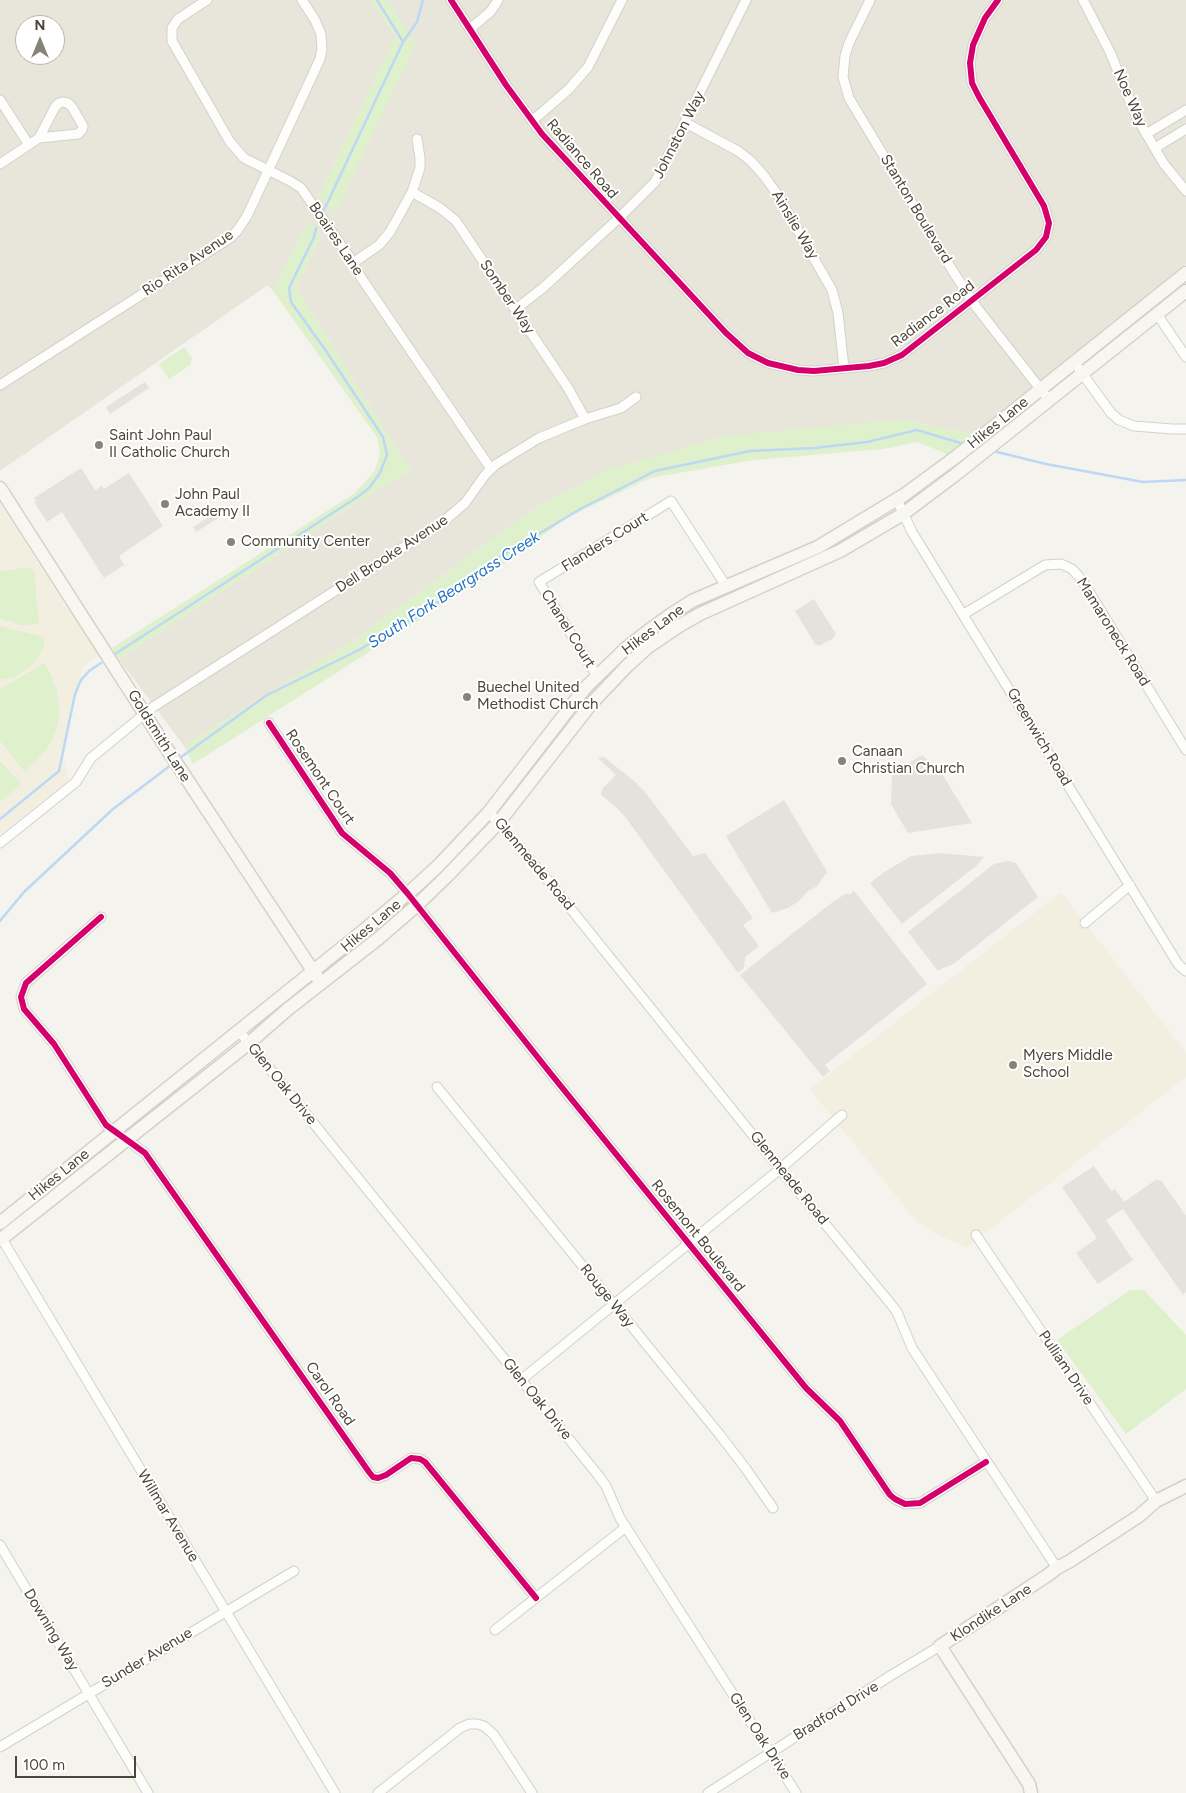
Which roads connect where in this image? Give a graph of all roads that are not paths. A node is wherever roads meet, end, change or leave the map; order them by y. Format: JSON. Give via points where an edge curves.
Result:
{"nodes":[{"id":1,"x":207,"y":0,"type":"edge"},
{"id":2,"x":302,"y":0,"type":"edge"},
{"id":3,"x":451,"y":0,"type":"edge"},
{"id":4,"x":498,"y":0,"type":"edge"},
{"id":5,"x":622,"y":0,"type":"edge"},
{"id":6,"x":746,"y":0,"type":"edge"},
{"id":7,"x":870,"y":0,"type":"edge"},
{"id":8,"x":998,"y":0,"type":"edge"},
{"id":9,"x":1083,"y":0,"type":"edge"},
{"id":10,"x":470,"y":29,"type":"junction"},
{"id":11,"x":0,"y":100,"type":"edge"},
{"id":12,"x":1186,"y":110,"type":"edge"},
{"id":13,"x":532,"y":121,"type":"junction"},
{"id":14,"x":686,"y":123,"type":"junction"},
{"id":15,"x":1186,"y":128,"type":"edge"},
{"id":16,"x":1146,"y":134,"type":"junction"},
{"id":17,"x":39,"y":138,"type":"junction"},
{"id":18,"x":417,"y":139,"type":"dead end"},
{"id":19,"x":29,"y":145,"type":"junction"},
{"id":20,"x":1155,"y":148,"type":"junction"},
{"id":21,"x":0,"y":164,"type":"edge"},
{"id":22,"x":269,"y":170,"type":"junction"},
{"id":23,"x":1186,"y":191,"type":"edge"},
{"id":24,"x":412,"y":192,"type":"junction"},
{"id":25,"x":619,"y":218,"type":"junction"},
{"id":26,"x":353,"y":263,"type":"junction"},
{"id":27,"x":1186,"y":273,"type":"edge"},
{"id":28,"x":1186,"y":291,"type":"edge"},
{"id":29,"x":972,"y":300,"type":"junction"},
{"id":30,"x":516,"y":309,"type":"junction"},
{"id":31,"x":1157,"y":314,"type":"junction"},
{"id":32,"x":1186,"y":357,"type":"edge"},
{"id":33,"x":1074,"y":363,"type":"junction"},
{"id":34,"x":844,"y":368,"type":"junction"},
{"id":35,"x":1083,"y":374,"type":"junction"},
{"id":36,"x":0,"y":385,"type":"edge"},
{"id":37,"x":1041,"y":390,"type":"junction"},
{"id":38,"x":636,"y":397,"type":"dead end"},
{"id":39,"x":1049,"y":400,"type":"junction"},
{"id":40,"x":585,"y":419,"type":"junction"},
{"id":41,"x":1186,"y":429,"type":"edge"},
{"id":42,"x":490,"y":469,"type":"junction"},
{"id":43,"x":0,"y":488,"type":"edge"},
{"id":44,"x":897,"y":500,"type":"junction"},
{"id":45,"x":903,"y":514,"type":"junction"},
{"id":46,"x":539,"y":582,"type":"joint"},
{"id":47,"x":726,"y":586,"type":"junction"},
{"id":48,"x":964,"y":614,"type":"junction"},
{"id":49,"x":597,"y":676,"type":"junction"},
{"id":50,"x":145,"y":713,"type":"junction"},
{"id":51,"x":269,"y":724,"type":"dead end"},
{"id":52,"x":1186,"y":750,"type":"edge"},
{"id":53,"x":489,"y":812,"type":"junction"},
{"id":54,"x":499,"y":822,"type":"junction"},
{"id":55,"x":0,"y":843,"type":"edge"},
{"id":56,"x":1130,"y":885,"type":"junction"},
{"id":57,"x":408,"y":894,"type":"junction"},
{"id":58,"x":416,"y":906,"type":"junction"},
{"id":59,"x":101,"y":916,"type":"dead end"},
{"id":60,"x":1084,"y":923,"type":"dead end"},
{"id":61,"x":313,"y":971,"type":"junction"},
{"id":62,"x":1186,"y":971,"type":"edge"},
{"id":63,"x":321,"y":983,"type":"junction"},
{"id":64,"x":239,"y":1031,"type":"junction"},
{"id":65,"x":249,"y":1043,"type":"junction"},
{"id":66,"x":437,"y":1087,"type":"dead end"},
{"id":67,"x":842,"y":1115,"type":"dead end"},
{"id":68,"x":114,"y":1130,"type":"junction"},
{"id":69,"x":127,"y":1139,"type":"junction"},
{"id":70,"x":780,"y":1169,"type":"junction"},
{"id":71,"x":0,"y":1223,"type":"edge"},
{"id":72,"x":976,"y":1235,"type":"dead end"},
{"id":73,"x":1,"y":1240,"type":"edge"},
{"id":74,"x":688,"y":1243,"type":"junction"},
{"id":75,"x":614,"y":1304,"type":"junction"},
{"id":76,"x":521,"y":1380,"type":"junction"},
{"id":77,"x":986,"y":1462,"type":"junction"},
{"id":78,"x":1186,"y":1486,"type":"edge"},
{"id":79,"x":1156,"y":1501,"type":"junction"},
{"id":80,"x":772,"y":1508,"type":"dead end"},
{"id":81,"x":626,"y":1527,"type":"junction"},
{"id":82,"x":0,"y":1545,"type":"edge"},
{"id":83,"x":1057,"y":1568,"type":"junction"},
{"id":84,"x":294,"y":1571,"type":"dead end"},
{"id":85,"x":536,"y":1598,"type":"junction"},
{"id":86,"x":226,"y":1611,"type":"junction"},
{"id":87,"x":496,"y":1630,"type":"dead end"},
{"id":88,"x":940,"y":1646,"type":"junction"},
{"id":89,"x":88,"y":1693,"type":"junction"},
{"id":90,"x":0,"y":1747,"type":"edge"},
{"id":91,"x":770,"y":1752,"type":"junction"},
{"id":92,"x":148,"y":1793,"type":"edge"},
{"id":93,"x":335,"y":1793,"type":"edge"},
{"id":94,"x":378,"y":1793,"type":"edge"},
{"id":95,"x":532,"y":1793,"type":"edge"},
{"id":96,"x":708,"y":1793,"type":"edge"},
{"id":97,"x":796,"y":1793,"type":"edge"},
{"id":98,"x":1031,"y":1793,"type":"edge"}],
"edges":[{"from":1,"to":22,"type":"street","name":"Boaires Lane","via":[[178,19],[172,28],[174,46],[230,142],[244,158]]},
{"from":2,"to":22,"type":"street","name":"Rio Rita Avenue","via":[[321,34],[322,49]]},
{"from":3,"to":10,"type":"street","name":"Radiance Road"},
{"from":4,"to":10,"type":"street","via":[[491,11]]},
{"from":5,"to":13,"type":"street","via":[[588,67],[569,89]]},
{"from":6,"to":14,"type":"street","name":"Johnston Way"},
{"from":7,"to":29,"type":"street","name":"Stanton Boulevard","via":[[845,56],[843,77],[846,90]]},
{"from":8,"to":29,"type":"street","name":"Radiance Road","via":[[985,18],[973,45],[970,63],[972,83],[1044,206],[1049,222],[1040,246]]},
{"from":9,"to":16,"type":"street","name":"Noe Way","via":[[1104,38]]},
{"from":10,"to":13,"type":"street","name":"Radiance Road"},
{"from":11,"to":19,"type":"street"},
{"from":12,"to":16,"type":"street"},
{"from":13,"to":25,"type":"street","name":"Radiance Road"},
{"from":14,"to":25,"type":"street","name":"Johnston Way","via":[[655,182]]},
{"from":14,"to":34,"type":"street","name":"Ainslie Way","via":[[738,151],[766,177],[777,194],[832,290]]},
{"from":15,"to":20,"type":"street"},
{"from":16,"to":20,"type":"street","name":"Noe Way"},
{"from":17,"to":17,"type":"street","via":[[78,134],[83,126],[72,106],[59,103]]},
{"from":17,"to":19,"type":"street"},
{"from":18,"to":24,"type":"street","via":[[420,168]]},
{"from":19,"to":21,"type":"street"},
{"from":20,"to":23,"type":"street","name":"Noe Way"},
{"from":22,"to":26,"type":"street","name":"Boaires Lane","via":[[300,188]]},
{"from":22,"to":36,"type":"street","name":"Rio Rita Avenue","via":[[247,216],[230,238]]},
{"from":24,"to":26,"type":"street","via":[[390,232]]},
{"from":24,"to":30,"type":"street","name":"Somber Way","via":[[456,221]]},
{"from":25,"to":30,"type":"street","name":"Johnston Way"},
{"from":25,"to":34,"type":"street","name":"Radiance Road","via":[[726,333],[748,352],[768,363],[798,370]]},
{"from":26,"to":42,"type":"street","name":"Boaires Lane"},
{"from":27,"to":33,"type":"main road","name":"Hikes Lane"},
{"from":28,"to":31,"type":"main road","name":"Hikes Lane"},
{"from":29,"to":34,"type":"street","name":"Radiance Road","via":[[902,355],[884,363]]},
{"from":29,"to":37,"type":"street","name":"Stanton Boulevard"},
{"from":30,"to":40,"type":"street","name":"Somber Way"},
{"from":31,"to":32,"type":"street"},
{"from":31,"to":35,"type":"main road","name":"Hikes Lane"},
{"from":33,"to":35,"type":"street"},
{"from":33,"to":37,"type":"main road","name":"Hikes Lane"},
{"from":35,"to":39,"type":"main road","name":"Hikes Lane"},
{"from":35,"to":41,"type":"street","via":[[1119,420],[1134,426]]},
{"from":37,"to":39,"type":"street","name":"Stanton Boulevard"},
{"from":37,"to":44,"type":"main road","name":"Hikes Lane"},
{"from":38,"to":40,"type":"street","name":"Dell Brooke Avenue","via":[[620,408]]},
{"from":39,"to":45,"type":"main road","name":"Hikes Lane"},
{"from":40,"to":42,"type":"street","name":"Dell Brooke Avenue","via":[[539,438]]},
{"from":42,"to":50,"type":"street","name":"Dell Brooke Avenue","via":[[465,503],[444,522]]},
{"from":43,"to":50,"type":"main road","name":"Goldsmith Lane"},
{"from":44,"to":45,"type":"street","name":"Greenwich Road"},
{"from":44,"to":47,"type":"main road","name":"Hikes Lane","via":[[818,546]]},
{"from":45,"to":48,"type":"street","name":"Greenwich Road"},
{"from":45,"to":54,"type":"main road","name":"Hikes Lane","via":[[840,551],[700,614],[648,647],[591,704]]},
{"from":46,"to":47,"type":"street","name":"Flanders Court","via":[[671,501]]},
{"from":46,"to":49,"type":"street","name":"Chanel Court"},
{"from":47,"to":49,"type":"main road","name":"Hikes Lane","via":[[670,614]]},
{"from":48,"to":52,"type":"street","name":"Mamaroneck Road","via":[[1045,565],[1061,564],[1072,569],[1082,580]]},
{"from":48,"to":56,"type":"street","name":"Greenwich Road"},
{"from":49,"to":53,"type":"main road","name":"Hikes Lane","via":[[564,713]]},
{"from":50,"to":55,"type":"street","name":"Dell Brooke Avenue","via":[[90,758],[76,782]]},
{"from":50,"to":61,"type":"main road","name":"Goldsmith Lane"},
{"from":51,"to":57,"type":"street","name":"Rosemont Court","via":[[342,833],[390,872]]},
{"from":53,"to":54,"type":"street","name":"Glenmeade Road"},
{"from":53,"to":57,"type":"main road","name":"Hikes Lane"},
{"from":54,"to":58,"type":"main road","name":"Hikes Lane"},
{"from":54,"to":70,"type":"street","name":"Glenmeade Road"},
{"from":56,"to":60,"type":"street"},
{"from":56,"to":62,"type":"street","name":"Greenwich Road","via":[[1178,964]]},
{"from":57,"to":58,"type":"street","name":"Rosemont Court"},
{"from":57,"to":61,"type":"main road","name":"Hikes Lane"},
{"from":58,"to":63,"type":"main road","name":"Hikes Lane"},
{"from":58,"to":74,"type":"street","name":"Rosemont Boulevard"},
{"from":59,"to":68,"type":"street","via":[[33,976],[23,988],[21,997],[24,1009],[54,1044],[106,1125]]},
{"from":61,"to":63,"type":"main road","name":"Goldsmith Lane"},
{"from":61,"to":64,"type":"main road","name":"Hikes Lane"},
{"from":63,"to":65,"type":"main road","name":"Hikes Lane"},
{"from":64,"to":65,"type":"street","name":"Glen Oak Drive"},
{"from":64,"to":68,"type":"main road","name":"Hikes Lane"},
{"from":65,"to":69,"type":"main road","name":"Hikes Lane"},
{"from":65,"to":76,"type":"street","name":"Glen Oak Drive"},
{"from":66,"to":75,"type":"street","name":"Rouge Way"},
{"from":67,"to":70,"type":"street"},
{"from":68,"to":69,"type":"street"},
{"from":68,"to":71,"type":"main road","name":"Hikes Lane"},
{"from":69,"to":73,"type":"main road","name":"Hikes Lane"},
{"from":69,"to":85,"type":"street","name":"Carol Road","via":[[144,1152],[369,1472],[378,1478],[411,1458],[425,1462]]},
{"from":70,"to":74,"type":"street"},
{"from":70,"to":77,"type":"street","name":"Glenmeade Road","via":[[897,1312],[912,1348]]},
{"from":72,"to":79,"type":"street","name":"Pulliam Drive"},
{"from":73,"to":86,"type":"street","name":"Willmar Avenue"},
{"from":74,"to":75,"type":"street"},
{"from":74,"to":77,"type":"street","name":"Rosemont Boulevard","via":[[806,1388],[840,1421],[895,1499],[905,1504],[920,1503]]},
{"from":75,"to":76,"type":"street"},
{"from":75,"to":80,"type":"street","name":"Rouge Way","via":[[725,1442]]},
{"from":76,"to":81,"type":"street","name":"Glen Oak Drive","via":[[606,1486]]},
{"from":77,"to":83,"type":"street","name":"Glenmeade Road"},
{"from":78,"to":79,"type":"main road","name":"Klondike Lane"},
{"from":79,"to":83,"type":"main road","name":"Klondike Lane","via":[[1139,1516]]},
{"from":81,"to":85,"type":"street"},
{"from":81,"to":91,"type":"street","name":"Glen Oak Drive"},
{"from":82,"to":89,"type":"street","name":"Downing Way"},
{"from":83,"to":88,"type":"main road","name":"Klondike Lane"},
{"from":84,"to":86,"type":"street","name":"Sunder Avenue"},
{"from":85,"to":87,"type":"street"},
{"from":86,"to":89,"type":"street","name":"Sunder Avenue"},
{"from":86,"to":93,"type":"street","name":"Willmar Avenue"},
{"from":88,"to":91,"type":"street","name":"Bradford Drive"},
{"from":88,"to":98,"type":"main road","name":"Klondike Lane","via":[[1029,1784]]},
{"from":89,"to":90,"type":"street","name":"Sunder Avenue"},
{"from":89,"to":92,"type":"street","name":"Downing Way"},
{"from":91,"to":96,"type":"street","name":"Bradford Drive"},
{"from":91,"to":97,"type":"street","name":"Glen Oak Drive"},
{"from":94,"to":95,"type":"street","via":[[469,1724],[484,1726],[494,1735]]}]}
